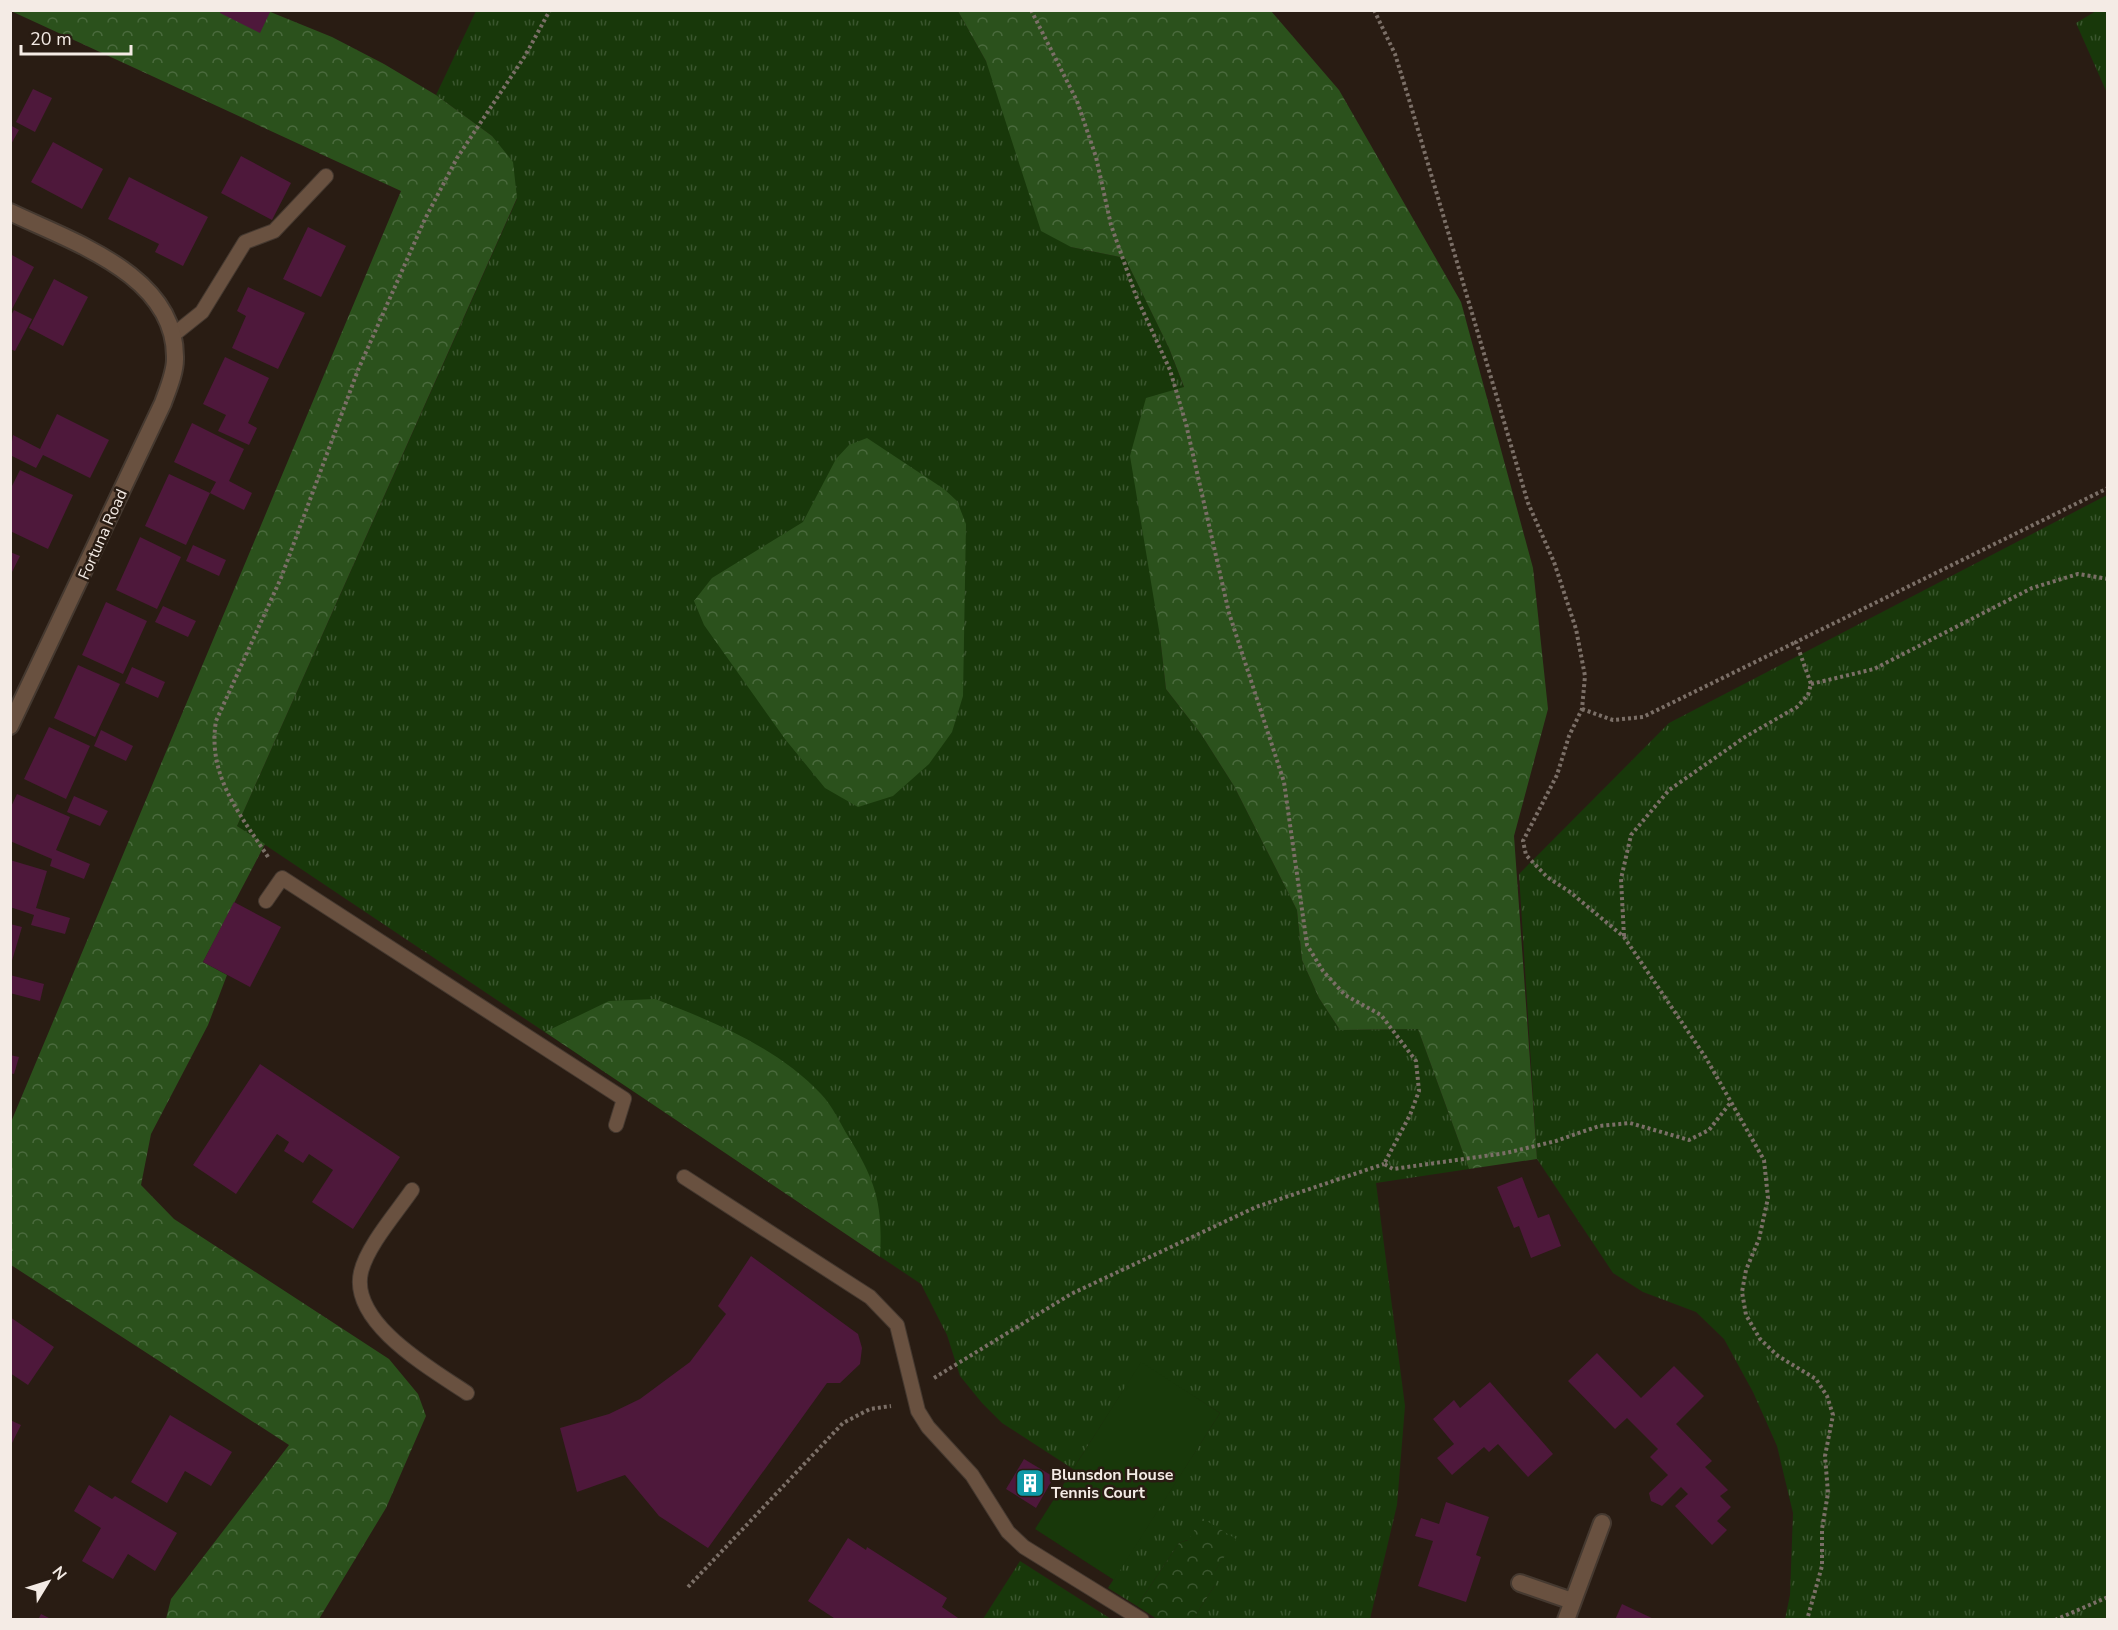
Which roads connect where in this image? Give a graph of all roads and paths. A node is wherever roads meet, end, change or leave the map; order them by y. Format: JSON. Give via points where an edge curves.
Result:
{"nodes":[{"id":1,"x":550,"y":10,"type":"edge"},
{"id":2,"x":1031,"y":10,"type":"edge"},
{"id":3,"x":1374,"y":10,"type":"edge"},
{"id":4,"x":326,"y":176,"type":"dead end"},
{"id":5,"x":10,"y":212,"type":"edge"},
{"id":6,"x":172,"y":336,"type":"junction"},
{"id":7,"x":2108,"y":488,"type":"edge"},
{"id":8,"x":2108,"y":579,"type":"edge"},
{"id":9,"x":1796,"y":642,"type":"junction"},
{"id":10,"x":1811,"y":684,"type":"junction"},
{"id":11,"x":1582,"y":709,"type":"junction"},
{"id":12,"x":10,"y":726,"type":"edge"},
{"id":13,"x":282,"y":878,"type":"junction"},
{"id":14,"x":266,"y":901,"type":"dead end"},
{"id":15,"x":1624,"y":937,"type":"junction"},
{"id":16,"x":1731,"y":1102,"type":"junction"},
{"id":17,"x":616,"y":1125,"type":"dead end"},
{"id":18,"x":1384,"y":1164,"type":"junction"},
{"id":19,"x":684,"y":1177,"type":"dead end"},
{"id":20,"x":412,"y":1190,"type":"dead end"},
{"id":21,"x":467,"y":1393,"type":"dead end"},
{"id":22,"x":914,"y":1398,"type":"junction"},
{"id":23,"x":1602,"y":1523,"type":"dead end"},
{"id":24,"x":1520,"y":1583,"type":"dead end"},
{"id":25,"x":688,"y":1587,"type":"dead end"},
{"id":26,"x":2108,"y":1598,"type":"edge"},
{"id":27,"x":1572,"y":1601,"type":"junction"},
{"id":28,"x":1142,"y":1620,"type":"edge"},
{"id":29,"x":1566,"y":1620,"type":"edge"},
{"id":30,"x":1807,"y":1620,"type":"edge"},
{"id":31,"x":2055,"y":1620,"type":"edge"}],
"edges":[{"from":1,"to":13,"type":"path","via":[[525,56],[457,158],[425,219],[358,370],[281,579],[216,721],[213,742],[217,767],[229,795]]},
{"from":2,"to":18,"type":"path","via":[[1077,101],[1096,157],[1114,235],[1136,296],[1170,370],[1186,424],[1230,613],[1284,782],[1307,945],[1323,971],[1345,994],[1381,1015],[1416,1061],[1419,1091]]},
{"from":3,"to":11,"type":"path","via":[[1395,54],[1528,503],[1554,562],[1576,629],[1585,676]]},
{"from":4,"to":6,"type":"lane","via":[[274,231],[245,242],[202,312]]},
{"from":5,"to":6,"type":"street","name":"Fortuna Road","via":[[133,275],[155,298]]},
{"from":6,"to":12,"type":"street","name":"Fortuna Road","via":[[175,360],[163,403]]},
{"from":7,"to":9,"type":"path"},
{"from":8,"to":10,"type":"path","via":[[2078,574],[2032,588],[1874,669]]},
{"from":9,"to":10,"type":"path"},
{"from":9,"to":11,"type":"path","via":[[1643,717],[1613,720]]},
{"from":10,"to":15,"type":"path","via":[[1808,695],[1797,706],[1669,790],[1631,835],[1621,879]]},
{"from":11,"to":15,"type":"path","via":[[1557,775],[1523,841],[1526,855],[1547,877]]},
{"from":13,"to":14,"type":"lane"},
{"from":13,"to":17,"type":"lane","via":[[624,1099]]},
{"from":15,"to":16,"type":"path"},
{"from":16,"to":18,"type":"path","via":[[1709,1130],[1689,1140],[1630,1123],[1599,1126],[1506,1153],[1393,1169]]},
{"from":16,"to":30,"type":"path","via":[[1764,1160],[1768,1198],[1759,1239],[1746,1270],[1742,1292],[1746,1315],[1760,1339],[1778,1356],[1816,1379],[1833,1415],[1826,1456],[1828,1493],[1822,1529],[1822,1566]]},
{"from":18,"to":22,"type":"path","via":[[1256,1207],[1071,1294]]},
{"from":19,"to":22,"type":"lane","via":[[870,1297],[897,1325]]},
{"from":20,"to":21,"type":"lane","via":[[368,1256],[360,1285],[366,1307],[405,1352]]},
{"from":22,"to":25,"type":"path","via":[[870,1409],[843,1423]]},
{"from":22,"to":28,"type":"lane","via":[[928,1427],[972,1475],[1008,1532],[1024,1547]]},
{"from":23,"to":27,"type":"street"},
{"from":24,"to":27,"type":"street"},
{"from":26,"to":31,"type":"path"},
{"from":27,"to":29,"type":"street"}]}
